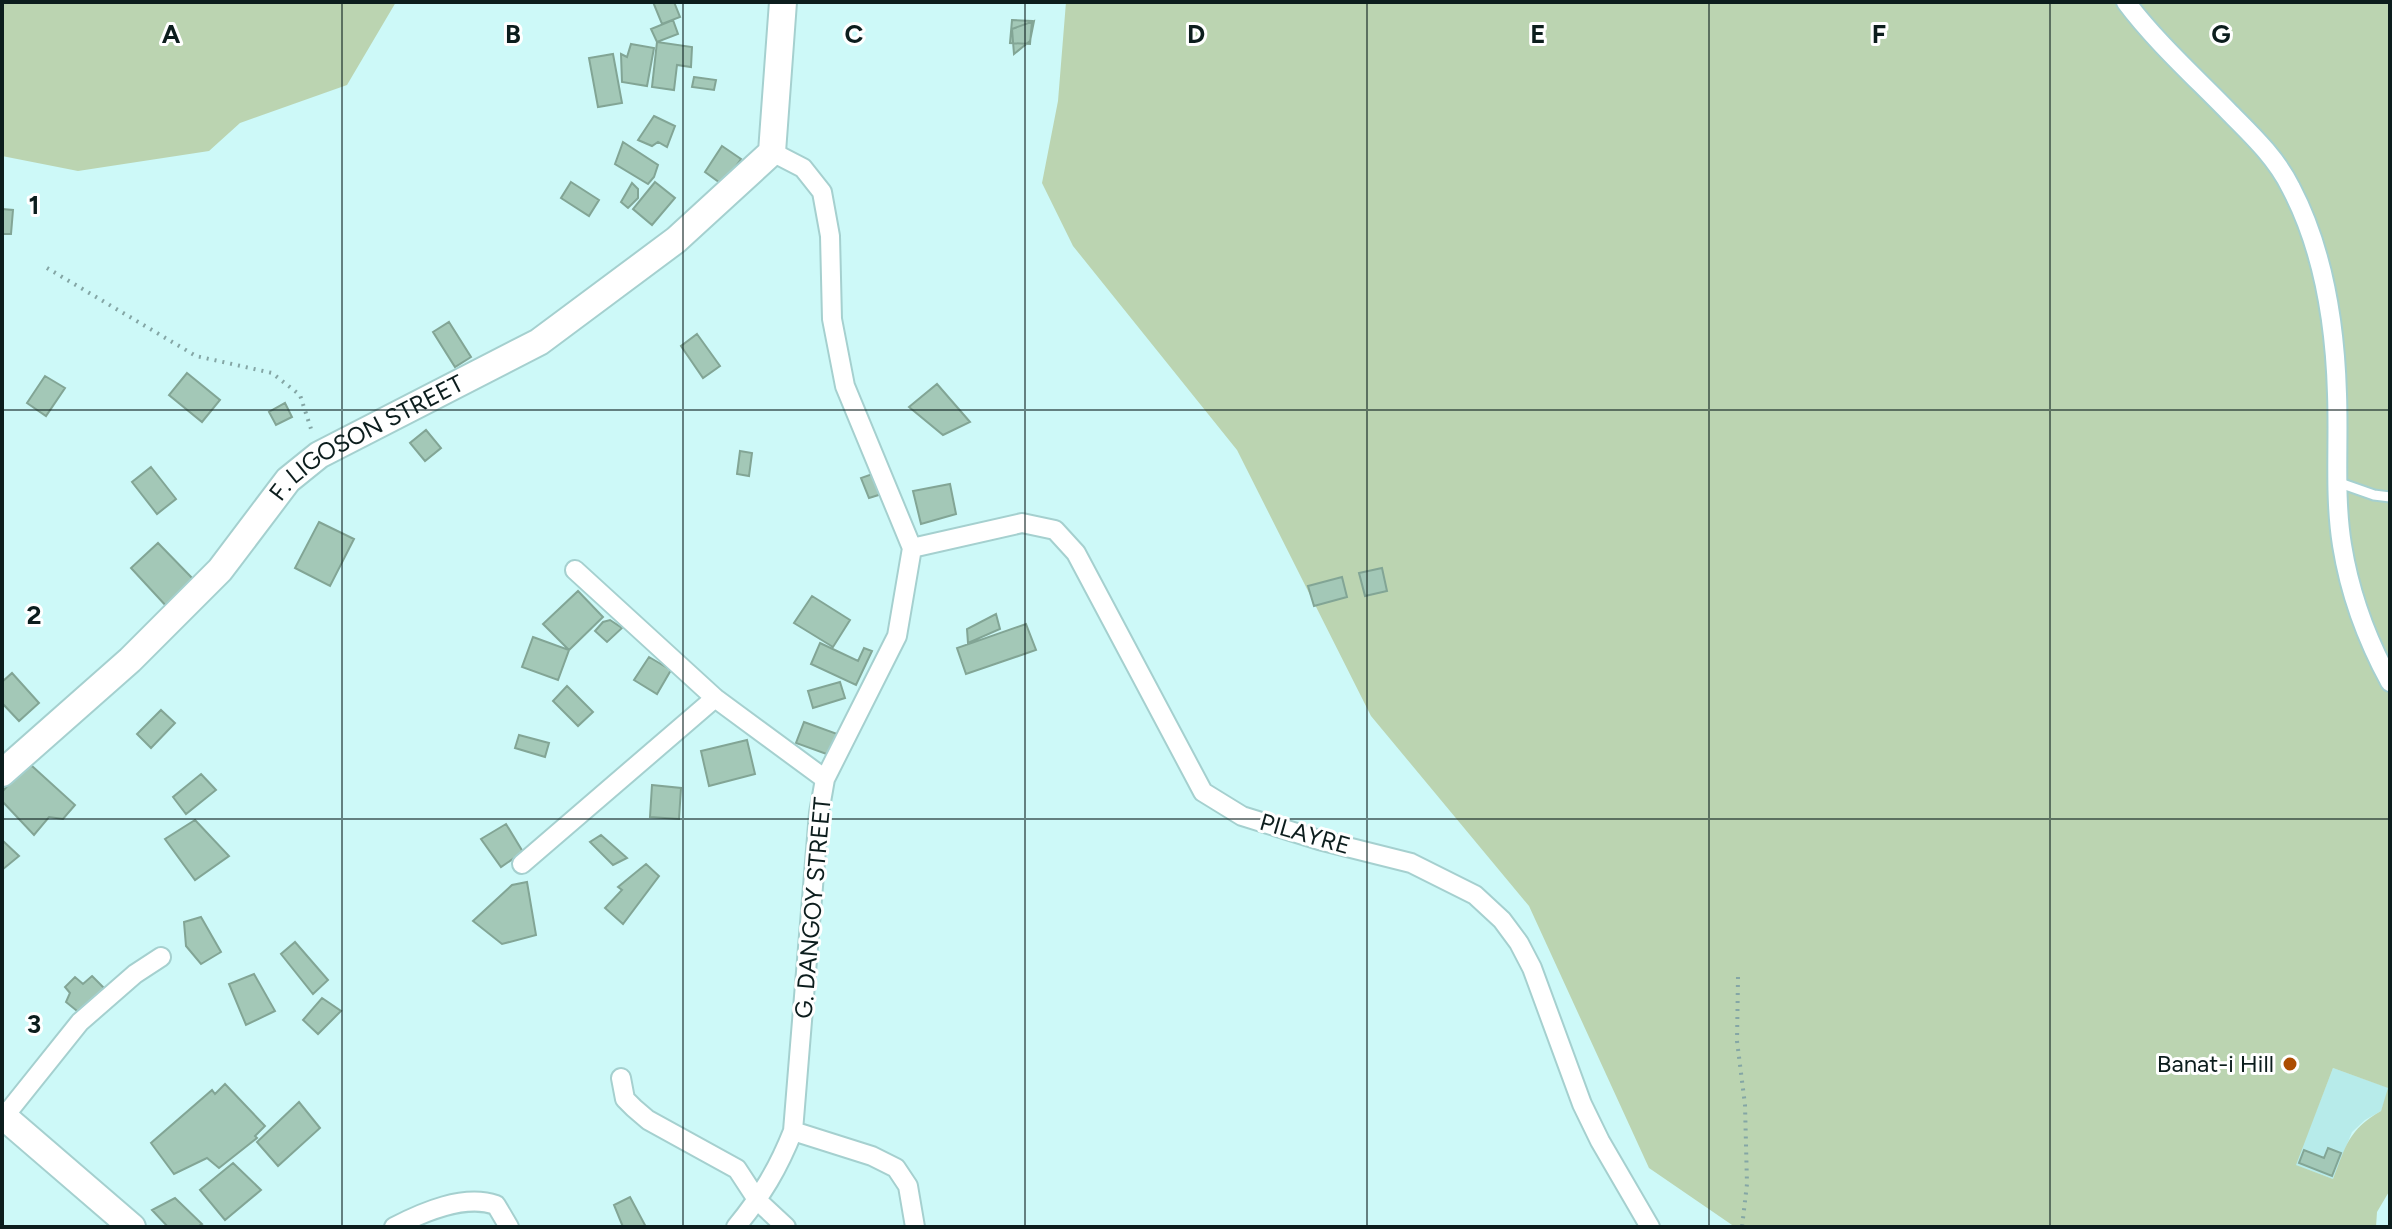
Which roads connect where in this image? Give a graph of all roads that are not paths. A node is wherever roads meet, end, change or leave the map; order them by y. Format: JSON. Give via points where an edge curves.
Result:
{"nodes":[{"id":1,"x":783,"y":2,"type":"edge"},
{"id":2,"x":2126,"y":2,"type":"edge"},
{"id":3,"x":772,"y":152,"type":"junction"},
{"id":4,"x":2337,"y":482,"type":"junction"},
{"id":5,"x":2390,"y":497,"type":"edge"},
{"id":6,"x":912,"y":548,"type":"junction"},
{"id":7,"x":575,"y":570,"type":"dead end"},
{"id":8,"x":2390,"y":682,"type":"edge"},
{"id":9,"x":715,"y":698,"type":"junction"},
{"id":10,"x":2,"y":773,"type":"edge"},
{"id":11,"x":825,"y":779,"type":"junction"},
{"id":12,"x":522,"y":864,"type":"dead end"},
{"id":13,"x":161,"y":957,"type":"dead end"},
{"id":14,"x":621,"y":1078,"type":"dead end"},
{"id":15,"x":3,"y":1116,"type":"edge"},
{"id":16,"x":793,"y":1131,"type":"junction"},
{"id":17,"x":758,"y":1201,"type":"junction"},
{"id":18,"x":1645,"y":1226,"type":"edge"},
{"id":19,"x":131,"y":1227,"type":"edge"},
{"id":20,"x":394,"y":1227,"type":"edge"},
{"id":21,"x":509,"y":1227,"type":"edge"},
{"id":22,"x":736,"y":1227,"type":"edge"},
{"id":23,"x":786,"y":1227,"type":"edge"},
{"id":24,"x":915,"y":1227,"type":"edge"}],
"edges":[{"from":1,"to":3,"type":"street"},
{"from":2,"to":4,"type":"street","via":[[2268,152],[2291,187],[2328,295],[2337,393]]},
{"from":3,"to":6,"type":"street","via":[[803,168],[822,192],[830,236],[832,319],[845,386]]},
{"from":3,"to":10,"type":"street","name":"F. LIGOSON STREET","via":[[676,240],[539,342],[319,455],[288,480],[220,570],[130,660]]},
{"from":4,"to":5,"type":"lane"},
{"from":4,"to":8,"type":"street","via":[[2353,597]]},
{"from":6,"to":11,"type":"street","name":"G. DANGOY STREET","via":[[897,636]]},
{"from":6,"to":18,"type":"street","name":"PILAYRE","via":[[1022,523],[1055,530],[1076,553],[1203,792],[1242,816],[1411,863],[1475,895],[1502,920],[1532,968],[1582,1104]]},
{"from":7,"to":9,"type":"street"},
{"from":9,"to":11,"type":"street"},
{"from":9,"to":12,"type":"street"},
{"from":11,"to":16,"type":"street","name":"G. DANGOY STREET"},
{"from":13,"to":15,"type":"street","via":[[80,1022]]},
{"from":14,"to":17,"type":"street","via":[[625,1099],[634,1108],[737,1169]]},
{"from":15,"to":19,"type":"street"},
{"from":16,"to":17,"type":"street","name":"G. DANGOY STREET","via":[[778,1170]]},
{"from":16,"to":24,"type":"street","via":[[896,1168],[908,1186]]},
{"from":17,"to":22,"type":"street","name":"G. DANGOY STREET"},
{"from":17,"to":23,"type":"street"},
{"from":20,"to":21,"type":"street","via":[[421,1214],[482,1200],[496,1205]]}]}
